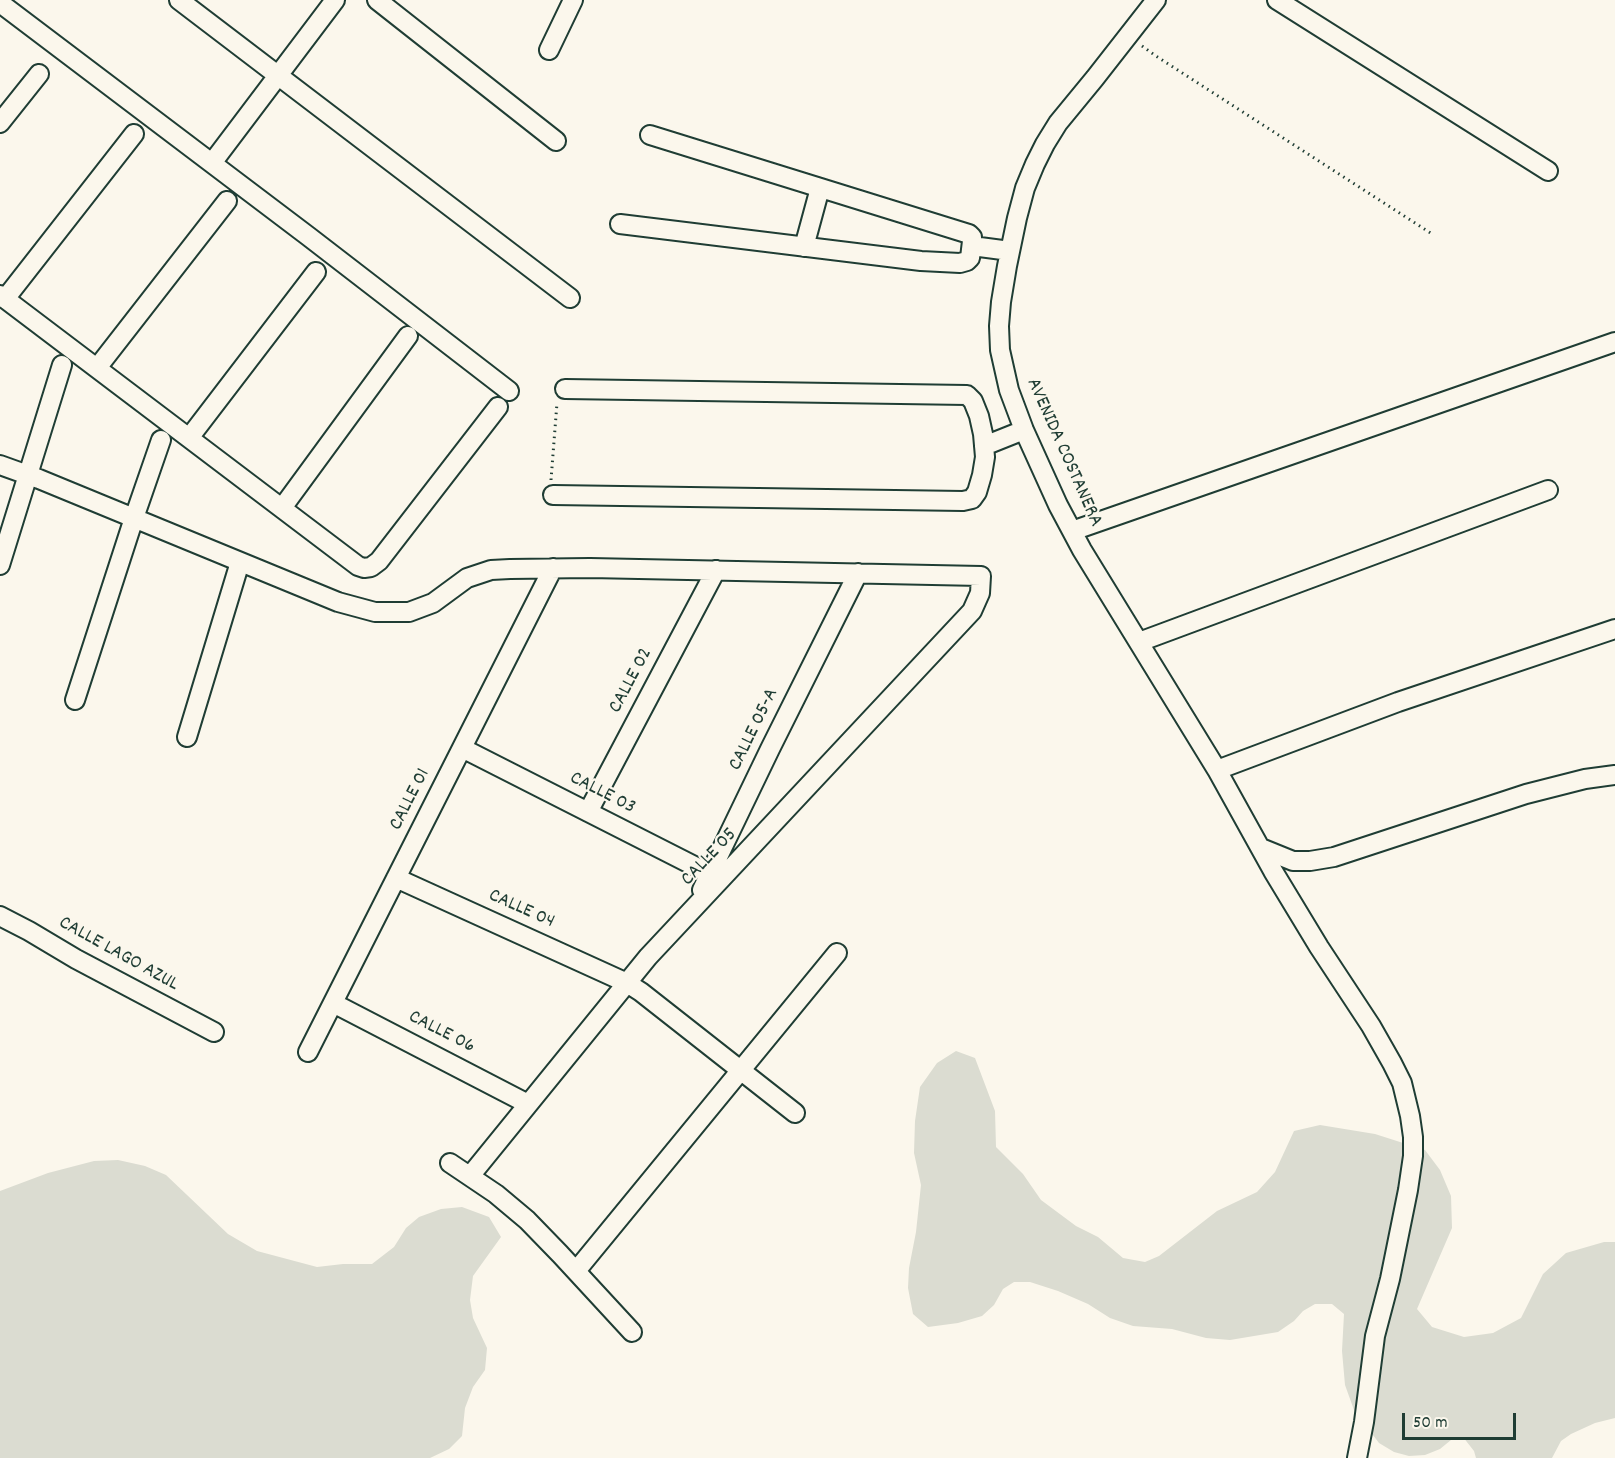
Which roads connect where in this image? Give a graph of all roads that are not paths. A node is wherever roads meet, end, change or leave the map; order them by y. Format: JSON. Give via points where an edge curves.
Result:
{"nodes":[{"id":1,"x":178,"y":0,"type":"edge"},
{"id":2,"x":335,"y":0,"type":"edge"},
{"id":3,"x":377,"y":0,"type":"edge"},
{"id":4,"x":573,"y":0,"type":"edge"},
{"id":5,"x":1156,"y":0,"type":"edge"},
{"id":6,"x":1278,"y":0,"type":"edge"},
{"id":7,"x":0,"y":3,"type":"edge"},
{"id":8,"x":549,"y":50,"type":"dead end"},
{"id":9,"x":39,"y":74,"type":"dead end"},
{"id":10,"x":278,"y":76,"type":"junction"},
{"id":11,"x":0,"y":123,"type":"edge"},
{"id":12,"x":134,"y":134,"type":"dead end"},
{"id":13,"x":650,"y":135,"type":"dead end"},
{"id":14,"x":556,"y":141,"type":"dead end"},
{"id":15,"x":212,"y":163,"type":"junction"},
{"id":16,"x":1548,"y":171,"type":"dead end"},
{"id":17,"x":820,"y":188,"type":"junction"},
{"id":18,"x":227,"y":201,"type":"dead end"},
{"id":19,"x":620,"y":224,"type":"dead end"},
{"id":20,"x":972,"y":246,"type":"junction"},
{"id":21,"x":804,"y":247,"type":"junction"},
{"id":22,"x":1010,"y":251,"type":"junction"},
{"id":23,"x":315,"y":272,"type":"dead end"},
{"id":24,"x":3,"y":297,"type":"edge"},
{"id":25,"x":570,"y":298,"type":"dead end"},
{"id":26,"x":408,"y":336,"type":"dead end"},
{"id":27,"x":1615,"y":342,"type":"edge"},
{"id":28,"x":62,"y":365,"type":"dead end"},
{"id":29,"x":97,"y":368,"type":"junction"},
{"id":30,"x":565,"y":389,"type":"road end"},
{"id":31,"x":509,"y":391,"type":"dead end"},
{"id":32,"x":498,"y":408,"type":"dead end"},
{"id":33,"x":1024,"y":430,"type":"junction"},
{"id":34,"x":189,"y":438,"type":"junction"},
{"id":35,"x":161,"y":440,"type":"dead end"},
{"id":36,"x":984,"y":446,"type":"junction"},
{"id":37,"x":0,"y":465,"type":"edge"},
{"id":38,"x":27,"y":475,"type":"junction"},
{"id":39,"x":1548,"y":490,"type":"dead end"},
{"id":40,"x":553,"y":495,"type":"road end"},
{"id":41,"x":282,"y":508,"type":"junction"},
{"id":42,"x":134,"y":518,"type":"junction"},
{"id":43,"x":1072,"y":531,"type":"junction"},
{"id":44,"x":240,"y":562,"type":"junction"},
{"id":45,"x":0,"y":565,"type":"edge"},
{"id":46,"x":553,"y":568,"type":"junction"},
{"id":47,"x":716,"y":570,"type":"junction"},
{"id":48,"x":858,"y":573,"type":"junction"},
{"id":49,"x":1615,"y":629,"type":"edge"},
{"id":50,"x":1140,"y":642,"type":"junction"},
{"id":51,"x":75,"y":700,"type":"dead end"},
{"id":52,"x":187,"y":737,"type":"dead end"},
{"id":53,"x":462,"y":748,"type":"junction"},
{"id":54,"x":1217,"y":770,"type":"junction"},
{"id":55,"x":1615,"y":775,"type":"edge"},
{"id":56,"x":588,"y":812,"type":"junction"},
{"id":57,"x":1261,"y":848,"type":"junction"},
{"id":58,"x":716,"y":877,"type":"junction"},
{"id":59,"x":396,"y":878,"type":"junction"},
{"id":60,"x":0,"y":916,"type":"edge"},
{"id":61,"x":837,"y":953,"type":"dead end"},
{"id":62,"x":627,"y":983,"type":"junction"},
{"id":63,"x":333,"y":1003,"type":"junction"},
{"id":64,"x":214,"y":1032,"type":"dead end"},
{"id":65,"x":308,"y":1052,"type":"dead end"},
{"id":66,"x":740,"y":1070,"type":"junction"},
{"id":67,"x":528,"y":1104,"type":"junction"},
{"id":68,"x":795,"y":1113,"type":"dead end"},
{"id":69,"x":450,"y":1163,"type":"dead end"},
{"id":70,"x":470,"y":1176,"type":"junction"},
{"id":71,"x":576,"y":1271,"type":"junction"},
{"id":72,"x":632,"y":1332,"type":"dead end"},
{"id":73,"x":1357,"y":1458,"type":"edge"}],
"edges":[{"from":1,"to":10,"type":"street"},
{"from":2,"to":10,"type":"street"},
{"from":3,"to":14,"type":"street"},
{"from":4,"to":8,"type":"street"},
{"from":5,"to":22,"type":"street","name":"AVENIDA COSTANERA","via":[[1045,144],[1025,188]]},
{"from":6,"to":16,"type":"street"},
{"from":7,"to":15,"type":"street"},
{"from":9,"to":11,"type":"street"},
{"from":10,"to":15,"type":"street"},
{"from":10,"to":25,"type":"street"},
{"from":12,"to":24,"type":"street"},
{"from":13,"to":17,"type":"street"},
{"from":15,"to":31,"type":"street"},
{"from":17,"to":20,"type":"street","via":[[969,234]]},
{"from":17,"to":21,"type":"street"},
{"from":18,"to":29,"type":"street"},
{"from":19,"to":21,"type":"street"},
{"from":20,"to":21,"type":"street","via":[[967,261],[949,263]]},
{"from":20,"to":22,"type":"street"},
{"from":22,"to":33,"type":"street","name":"AVENIDA COSTANERA","via":[[1001,302],[1000,350]]},
{"from":23,"to":34,"type":"street"},
{"from":24,"to":29,"type":"street"},
{"from":26,"to":41,"type":"street"},
{"from":27,"to":43,"type":"street"},
{"from":28,"to":38,"type":"street"},
{"from":29,"to":34,"type":"street"},
{"from":30,"to":36,"type":"street","via":[[967,395],[979,416]]},
{"from":32,"to":41,"type":"street","via":[[371,567],[358,566]]},
{"from":33,"to":36,"type":"street"},
{"from":33,"to":43,"type":"street","name":"AVENIDA COSTANERA"},
{"from":34,"to":41,"type":"street"},
{"from":35,"to":42,"type":"street"},
{"from":36,"to":40,"type":"street","via":[[977,492],[972,499],[963,501]]},
{"from":37,"to":38,"type":"street"},
{"from":38,"to":42,"type":"street"},
{"from":38,"to":45,"type":"street"},
{"from":39,"to":50,"type":"street"},
{"from":42,"to":44,"type":"street"},
{"from":42,"to":51,"type":"street"},
{"from":43,"to":50,"type":"street","name":"AVENIDA COSTANERA"},
{"from":44,"to":46,"type":"street","via":[[338,602],[375,612],[409,612],[433,603],[479,573]]},
{"from":44,"to":52,"type":"street"},
{"from":46,"to":47,"type":"street"},
{"from":46,"to":53,"type":"street","name":"CALLE 01"},
{"from":47,"to":48,"type":"street"},
{"from":47,"to":56,"type":"street","name":"CALLE 02"},
{"from":48,"to":58,"type":"street","name":"CALLE 05-A","via":[[770,749]]},
{"from":48,"to":58,"type":"street","name":"CALLE 05","via":[[981,576],[980,593],[972,611]]},
{"from":49,"to":54,"type":"street","via":[[1398,702]]},
{"from":50,"to":54,"type":"street","name":"AVENIDA COSTANERA"},
{"from":53,"to":56,"type":"street","name":"CALLE 03"},
{"from":53,"to":59,"type":"street","name":"CALLE 01"},
{"from":54,"to":57,"type":"street","name":"AVENIDA COSTANERA"},
{"from":55,"to":57,"type":"street","via":[[1526,794],[1334,857],[1293,861]]},
{"from":56,"to":58,"type":"street","name":"CALLE 03"},
{"from":57,"to":73,"type":"street","name":"AVENIDA COSTANERA","via":[[1392,1062],[1410,1116],[1413,1156],[1408,1190],[1375,1336]]},
{"from":58,"to":62,"type":"street","name":"CALLE 05"},
{"from":59,"to":62,"type":"street","name":"CALLE 04"},
{"from":59,"to":63,"type":"street","name":"CALLE 01"},
{"from":60,"to":64,"type":"street","name":"CALLE LAGO AZUL"},
{"from":61,"to":66,"type":"street"},
{"from":62,"to":66,"type":"street","name":"CALLE 04"},
{"from":62,"to":67,"type":"street","name":"CALLE 05"},
{"from":63,"to":65,"type":"street","name":"CALLE 01"},
{"from":63,"to":67,"type":"street","name":"CALLE 06"},
{"from":66,"to":68,"type":"street","name":"CALLE 04"},
{"from":66,"to":71,"type":"street"},
{"from":67,"to":70,"type":"street","name":"CALLE 05"},
{"from":69,"to":70,"type":"street"},
{"from":70,"to":71,"type":"street","via":[[527,1220]]},
{"from":71,"to":72,"type":"street"}]}
